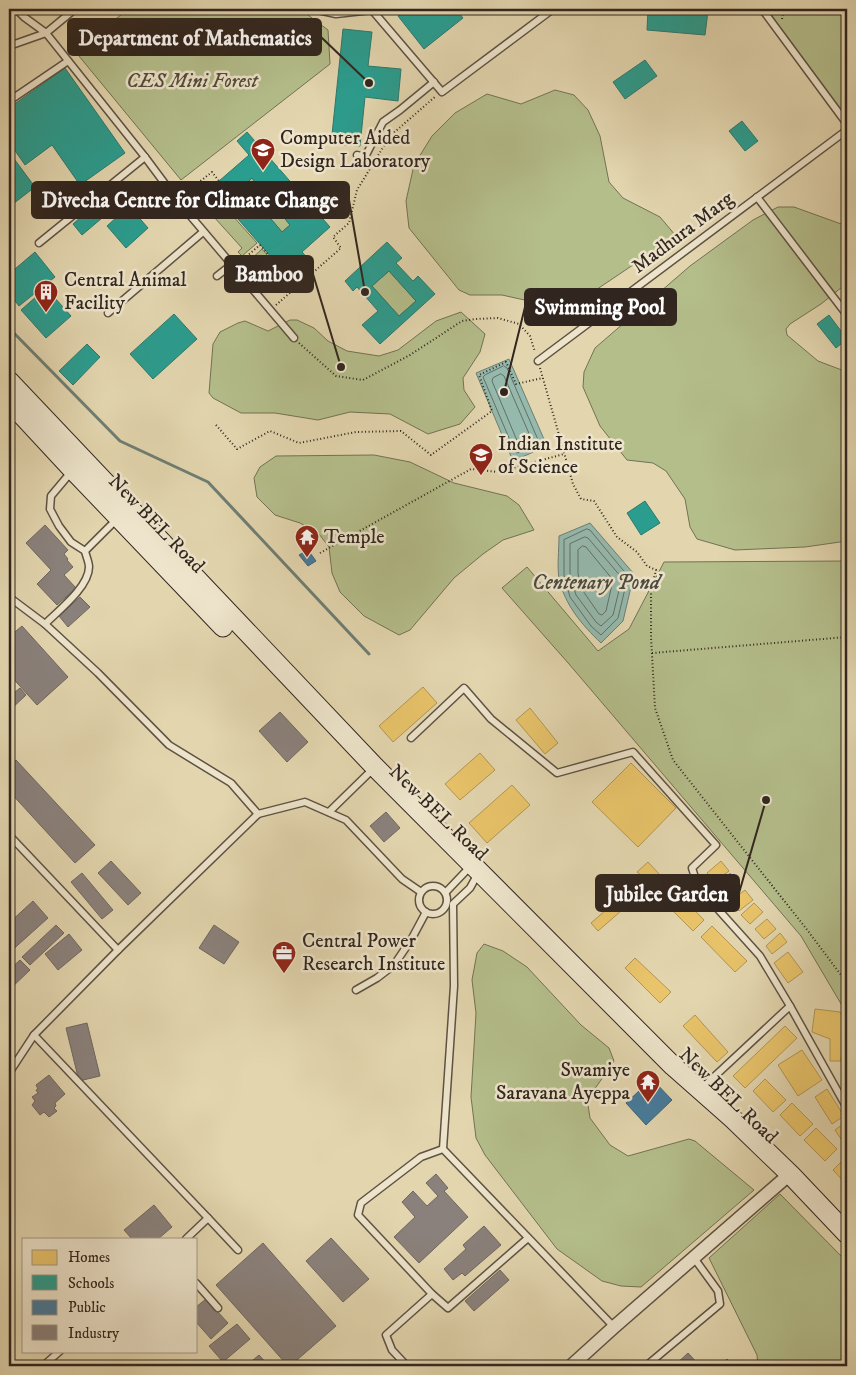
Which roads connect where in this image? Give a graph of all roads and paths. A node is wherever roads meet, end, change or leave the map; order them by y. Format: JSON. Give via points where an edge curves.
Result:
{"nodes":[{"id":1,"x":16,"y":9,"type":"edge"},
{"id":2,"x":75,"y":9,"type":"edge"},
{"id":3,"x":313,"y":9,"type":"edge"},
{"id":4,"x":553,"y":9,"type":"edge"},
{"id":5,"x":762,"y":9,"type":"edge"},
{"id":6,"x":46,"y":34,"type":"junction"},
{"id":7,"x":9,"y":46,"type":"edge"},
{"id":8,"x":68,"y":60,"type":"junction"},
{"id":9,"x":434,"y":82,"type":"junction"},
{"id":10,"x":442,"y":92,"type":"junction"},
{"id":11,"x":9,"y":101,"type":"edge"},
{"id":12,"x":847,"y":124,"type":"edge"},
{"id":13,"x":847,"y":130,"type":"edge"},
{"id":14,"x":357,"y":155,"type":"dead end"},
{"id":15,"x":145,"y":157,"type":"junction"},
{"id":16,"x":219,"y":181,"type":"dead end"},
{"id":17,"x":757,"y":197,"type":"junction"},
{"id":18,"x":177,"y":200,"type":"junction"},
{"id":19,"x":203,"y":232,"type":"junction"},
{"id":20,"x":39,"y":243,"type":"dead end"},
{"id":21,"x":232,"y":266,"type":"junction"},
{"id":22,"x":217,"y":276,"type":"dead end"},
{"id":23,"x":296,"y":287,"type":"junction"},
{"id":24,"x":270,"y":310,"type":"junction"},
{"id":25,"x":108,"y":313,"type":"dead end"},
{"id":26,"x":847,"y":315,"type":"edge"},
{"id":27,"x":294,"y":338,"type":"joint"},
{"id":28,"x":538,"y":361,"type":"junction"},
{"id":29,"x":543,"y":378,"type":"junction"},
{"id":30,"x":9,"y":380,"type":"edge"},
{"id":31,"x":9,"y":401,"type":"edge"},
{"id":32,"x":216,"y":425,"type":"dead end"},
{"id":33,"x":564,"y":454,"type":"junction"},
{"id":34,"x":72,"y":470,"type":"junction"},
{"id":35,"x":111,"y":525,"type":"dead end"},
{"id":36,"x":85,"y":551,"type":"junction"},
{"id":37,"x":320,"y":553,"type":"dead end"},
{"id":38,"x":9,"y":597,"type":"edge"},
{"id":39,"x":45,"y":624,"type":"junction"},
{"id":40,"x":847,"y":637,"type":"edge"},
{"id":41,"x":652,"y":653,"type":"junction"},
{"id":42,"x":411,"y":738,"type":"dead end"},
{"id":43,"x":370,"y":771,"type":"junction"},
{"id":44,"x":329,"y":812,"type":"junction"},
{"id":45,"x":258,"y":814,"type":"junction"},
{"id":46,"x":10,"y":840,"type":"edge"},
{"id":47,"x":470,"y":875,"type":"junction"},
{"id":48,"x":421,"y":892,"type":"junction"},
{"id":49,"x":446,"y":892,"type":"junction"},
{"id":50,"x":426,"y":912,"type":"junction"},
{"id":51,"x":118,"y":950,"type":"junction"},
{"id":52,"x":847,"y":983,"type":"edge"},
{"id":53,"x":356,"y":990,"type":"dead end"},
{"id":54,"x":790,"y":1006,"type":"junction"},
{"id":55,"x":34,"y":1035,"type":"junction"},
{"id":56,"x":9,"y":1073,"type":"edge"},
{"id":57,"x":698,"y":1092,"type":"junction"},
{"id":58,"x":847,"y":1108,"type":"edge"},
{"id":59,"x":443,"y":1149,"type":"junction"},
{"id":60,"x":787,"y":1178,"type":"junction"},
{"id":61,"x":208,"y":1218,"type":"junction"},
{"id":62,"x":847,"y":1234,"type":"edge"},
{"id":63,"x":187,"y":1238,"type":"edge"},
{"id":64,"x":528,"y":1238,"type":"junction"},
{"id":65,"x":847,"y":1247,"type":"edge"},
{"id":66,"x":238,"y":1250,"type":"dead end"},
{"id":67,"x":694,"y":1258,"type":"junction"},
{"id":68,"x":198,"y":1285,"type":"edge"},
{"id":69,"x":432,"y":1294,"type":"junction"},
{"id":70,"x":218,"y":1308,"type":"dead end"},
{"id":71,"x":614,"y":1327,"type":"junction"},
{"id":72,"x":59,"y":1352,"type":"edge"},
{"id":73,"x":43,"y":1366,"type":"edge"},
{"id":74,"x":407,"y":1366,"type":"edge"},
{"id":75,"x":572,"y":1366,"type":"edge"},
{"id":76,"x":646,"y":1366,"type":"edge"}],
"edges":[{"from":1,"to":6,"type":"lane"},
{"from":2,"to":6,"type":"lane"},
{"from":3,"to":9,"type":"lane","via":[[336,14],[372,10]]},
{"from":4,"to":10,"type":"lane"},
{"from":5,"to":12,"type":"lane"},
{"from":6,"to":7,"type":"lane"},
{"from":6,"to":8,"type":"lane"},
{"from":8,"to":11,"type":"lane"},
{"from":8,"to":15,"type":"lane"},
{"from":9,"to":10,"type":"lane"},
{"from":9,"to":14,"type":"lane","via":[[383,122],[365,158]]},
{"from":10,"to":23,"type":"path","via":[[390,136],[357,190],[349,223],[332,237],[341,248]]},
{"from":13,"to":17,"type":"lane","name":"Madhura Marg"},
{"from":15,"to":18,"type":"lane"},
{"from":15,"to":20,"type":"lane"},
{"from":16,"to":18,"type":"path","via":[[212,172]]},
{"from":17,"to":26,"type":"lane"},
{"from":17,"to":28,"type":"lane","name":"Madhura Marg"},
{"from":18,"to":19,"type":"lane"},
{"from":19,"to":21,"type":"lane"},
{"from":19,"to":25,"type":"lane"},
{"from":21,"to":22,"type":"lane"},
{"from":21,"to":23,"type":"path","via":[[260,244]]},
{"from":21,"to":24,"type":"lane"},
{"from":23,"to":24,"type":"path"},
{"from":24,"to":27,"type":"lane"},
{"from":27,"to":28,"type":"path","via":[[336,376],[363,380],[462,322],[498,318],[520,324],[530,336]]},
{"from":28,"to":29,"type":"path"},
{"from":29,"to":32,"type":"path","via":[[516,384],[506,362],[479,375],[492,411],[431,455],[401,431],[356,432],[299,443],[270,431],[237,449]]},
{"from":29,"to":33,"type":"path"},
{"from":30,"to":43,"type":"main road"},
{"from":31,"to":34,"type":"main road","name":"New BEL Road"},
{"from":33,"to":37,"type":"path","via":[[498,472],[471,469]]},
{"from":33,"to":41,"type":"path","via":[[581,499],[594,501],[617,537],[637,552],[647,566],[656,570],[651,586]]},
{"from":34,"to":36,"type":"lane","via":[[51,496],[50,510],[71,542]]},
{"from":34,"to":43,"type":"main road","name":"New BEL Road"},
{"from":35,"to":36,"type":"lane"},
{"from":36,"to":39,"type":"lane","via":[[89,567],[87,578],[73,598]]},
{"from":38,"to":39,"type":"lane"},
{"from":39,"to":45,"type":"lane","via":[[169,746],[231,783]]},
{"from":40,"to":41,"type":"path"},
{"from":41,"to":52,"type":"path","via":[[655,708],[672,760]]},
{"from":42,"to":54,"type":"lane","via":[[464,688],[491,719],[556,773],[633,752],[716,845],[692,868],[698,886],[760,956]]},
{"from":43,"to":44,"type":"lane"},
{"from":43,"to":47,"type":"main road","name":"New BEL Road"},
{"from":43,"to":57,"type":"main road","name":"New BEL Road"},
{"from":44,"to":45,"type":"lane","via":[[305,802]]},
{"from":44,"to":48,"type":"lane","via":[[346,820],[402,879]]},
{"from":45,"to":51,"type":"lane"},
{"from":46,"to":51,"type":"lane"},
{"from":47,"to":49,"type":"lane"},
{"from":47,"to":57,"type":"main road","name":"New BEL Road","via":[[660,1062]]},
{"from":47,"to":59,"type":"lane","via":[[470,888],[453,904],[454,986]]},
{"from":48,"to":49,"type":"lane","via":[[433,885]]},
{"from":48,"to":50,"type":"lane","via":[[420,906]]},
{"from":49,"to":50,"type":"lane","via":[[448,901],[444,910],[436,914]]},
{"from":50,"to":53,"type":"lane","via":[[394,965]]},
{"from":51,"to":55,"type":"lane"},
{"from":54,"to":57,"type":"lane"},
{"from":54,"to":58,"type":"lane"},
{"from":55,"to":56,"type":"lane"},
{"from":55,"to":61,"type":"lane"},
{"from":57,"to":60,"type":"main road","name":"New BEL Road"},
{"from":59,"to":64,"type":"lane"},
{"from":59,"to":69,"type":"lane","via":[[421,1157],[383,1186],[361,1203],[358,1214]]},
{"from":60,"to":62,"type":"main road","name":"New BEL Road"},
{"from":60,"to":65,"type":"main road","name":"New BEL Road"},
{"from":60,"to":67,"type":"street"},
{"from":61,"to":63,"type":"lane"},
{"from":61,"to":66,"type":"lane"},
{"from":64,"to":69,"type":"lane","via":[[448,1308]]},
{"from":64,"to":71,"type":"lane"},
{"from":67,"to":71,"type":"street"},
{"from":67,"to":76,"type":"lane","via":[[718,1290],[720,1304]]},
{"from":68,"to":70,"type":"lane"},
{"from":69,"to":74,"type":"lane","via":[[386,1335],[392,1350]]},
{"from":71,"to":75,"type":"street"},
{"from":72,"to":73,"type":"lane"}]}
